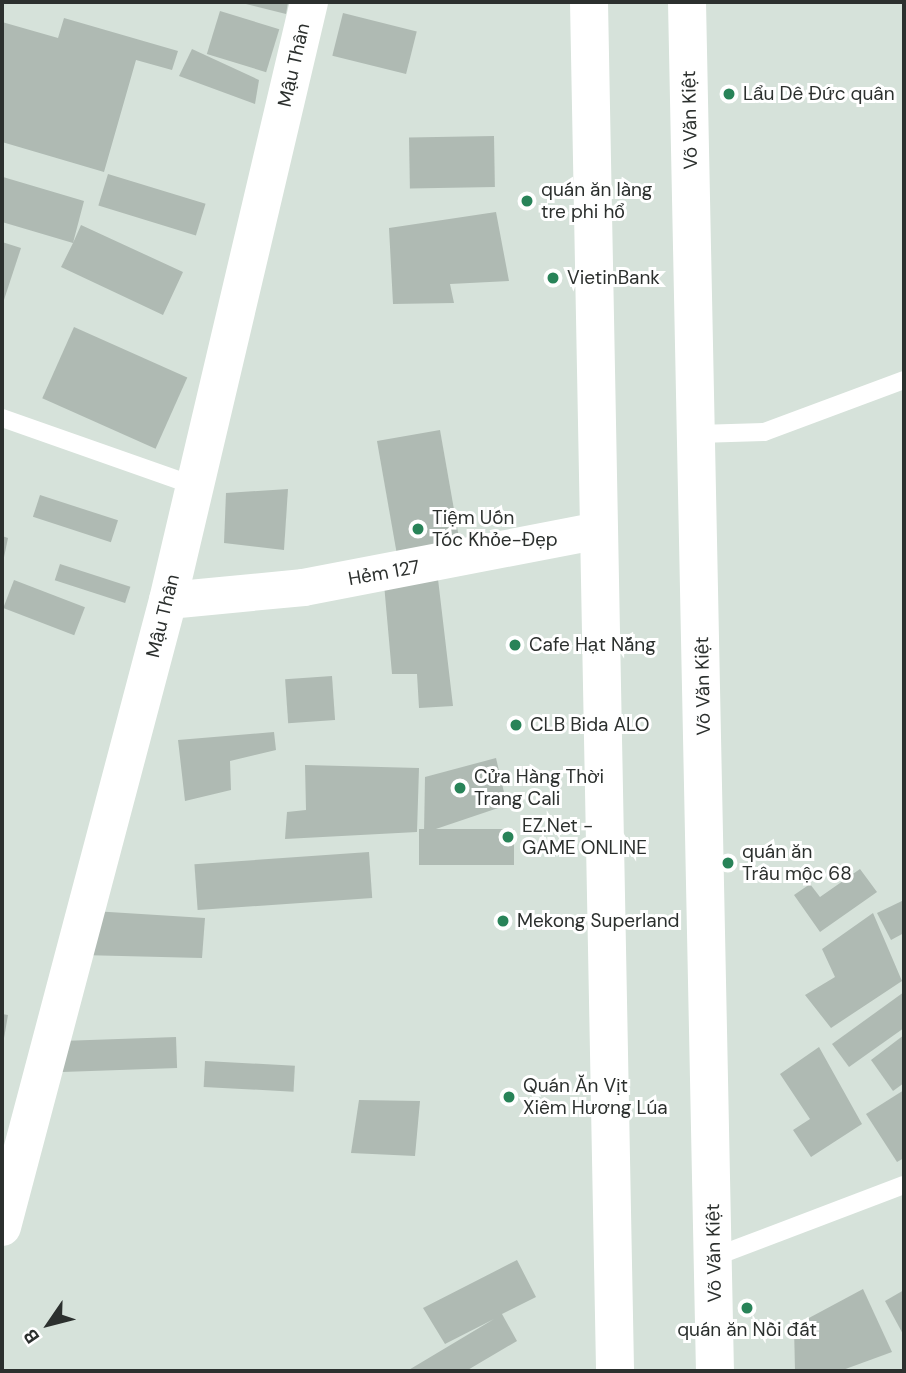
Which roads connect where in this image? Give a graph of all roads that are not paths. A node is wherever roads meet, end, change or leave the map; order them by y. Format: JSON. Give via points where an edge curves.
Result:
{"nodes":[{"id":1,"x":309,"y":2,"type":"edge"},
{"id":2,"x":589,"y":2,"type":"edge"},
{"id":3,"x":687,"y":2,"type":"edge"},
{"id":4,"x":904,"y":380,"type":"edge"},
{"id":5,"x":2,"y":418,"type":"edge"},
{"id":6,"x":698,"y":434,"type":"junction"},
{"id":7,"x":195,"y":486,"type":"junction"},
{"id":8,"x":598,"y":530,"type":"junction"},
{"id":9,"x":168,"y":600,"type":"junction"},
{"id":10,"x":904,"y":1185,"type":"edge"},
{"id":11,"x":2,"y":1227,"type":"edge"},
{"id":12,"x":714,"y":1257,"type":"junction"},
{"id":13,"x":615,"y":1371,"type":"edge"},
{"id":14,"x":715,"y":1371,"type":"edge"}],
"edges":[{"from":1,"to":7,"type":"main road","name":"Mậu Thân"},
{"from":2,"to":8,"type":"main road"},
{"from":3,"to":6,"type":"main road","name":"Võ Văn Kiệt"},
{"from":4,"to":6,"type":"lane","via":[[764,432]]},
{"from":5,"to":7,"type":"lane"},
{"from":6,"to":12,"type":"main road","name":"Võ Văn Kiệt"},
{"from":7,"to":9,"type":"main road","name":"Mậu Thân"},
{"from":8,"to":9,"type":"street","name":"Hẻm 127","via":[[303,587]]},
{"from":8,"to":13,"type":"main road"},
{"from":9,"to":11,"type":"main road","name":"Mậu Thân"},
{"from":10,"to":12,"type":"lane"},
{"from":12,"to":14,"type":"main road","name":"Võ Văn Kiệt"}]}
